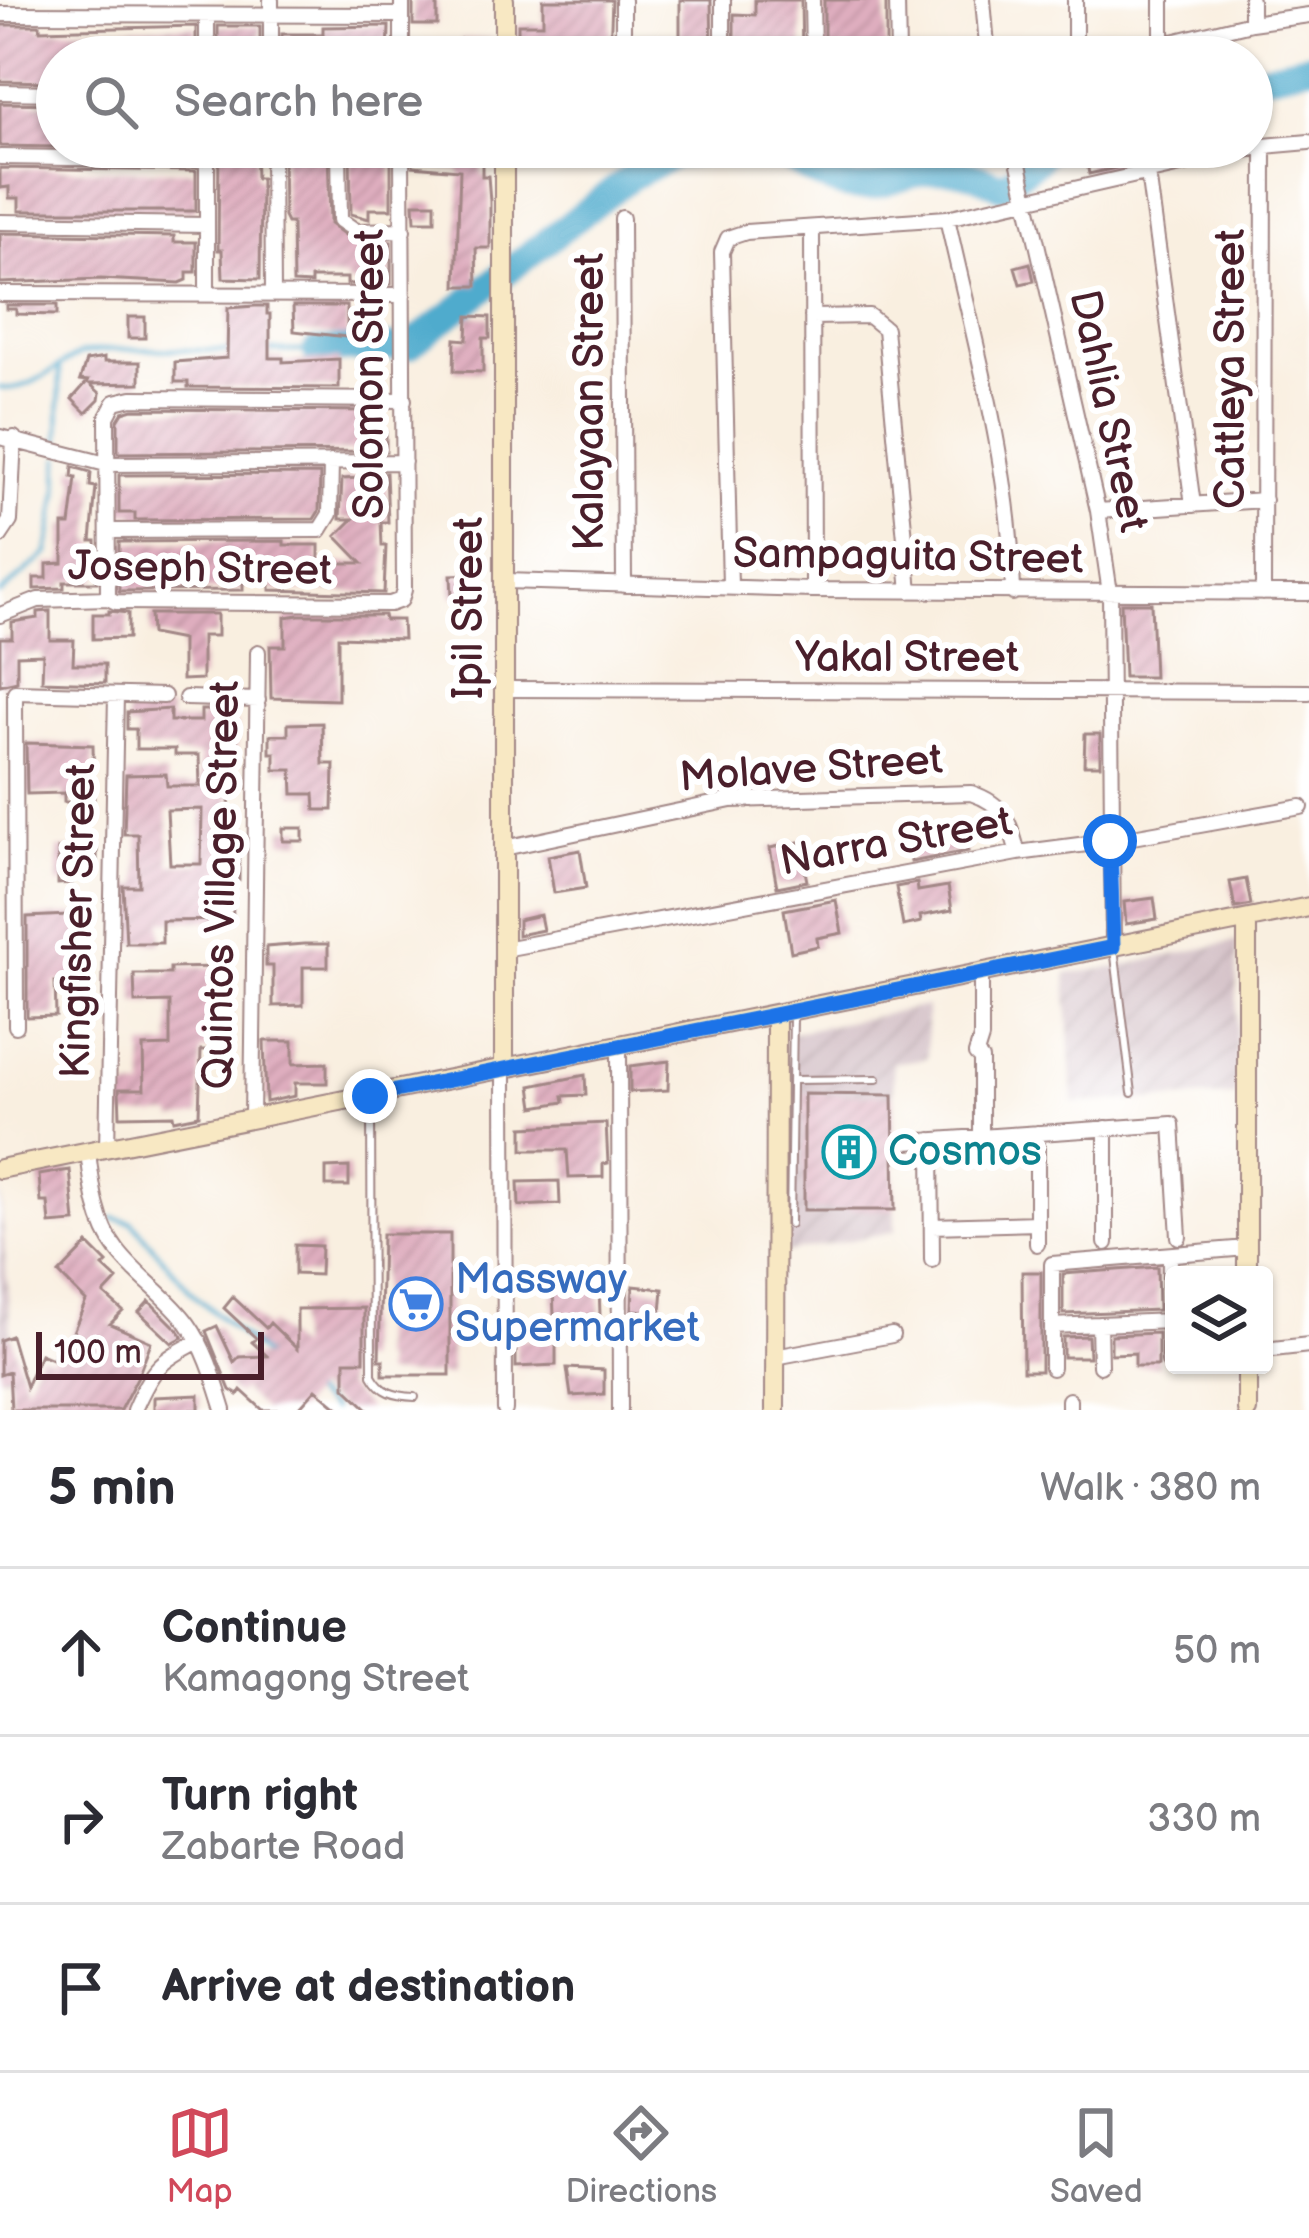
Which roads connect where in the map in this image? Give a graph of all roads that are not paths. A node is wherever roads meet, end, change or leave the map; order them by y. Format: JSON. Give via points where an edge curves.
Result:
{"nodes":[{"id":1,"x":504,"y":0,"type":"edge"},
{"id":2,"x":622,"y":0,"type":"edge"},
{"id":3,"x":723,"y":0,"type":"edge"},
{"id":4,"x":812,"y":0,"type":"edge"},
{"id":5,"x":897,"y":0,"type":"edge"},
{"id":6,"x":983,"y":0,"type":"edge"},
{"id":7,"x":1075,"y":0,"type":"edge"},
{"id":8,"x":1162,"y":0,"type":"edge"},
{"id":9,"x":1251,"y":0,"type":"edge"},
{"id":10,"x":271,"y":7,"type":"edge"},
{"id":11,"x":402,"y":7,"type":"edge"},
{"id":12,"x":0,"y":14,"type":"edge"},
{"id":13,"x":207,"y":15,"type":"junction"},
{"id":14,"x":1309,"y":15,"type":"edge"},
{"id":15,"x":1251,"y":23,"type":"junction"},
{"id":16,"x":207,"y":36,"type":"edge"},
{"id":17,"x":504,"y":36,"type":"edge"},
{"id":18,"x":623,"y":36,"type":"edge"},
{"id":19,"x":723,"y":36,"type":"edge"},
{"id":20,"x":813,"y":36,"type":"edge"},
{"id":21,"x":898,"y":36,"type":"edge"},
{"id":22,"x":986,"y":36,"type":"edge"},
{"id":23,"x":1075,"y":36,"type":"edge"},
{"id":24,"x":1162,"y":36,"type":"edge"},
{"id":25,"x":1198,"y":36,"type":"edge"},
{"id":26,"x":0,"y":92,"type":"edge"},
{"id":27,"x":36,"y":93,"type":"edge"},
{"id":28,"x":1309,"y":142,"type":"edge"},
{"id":29,"x":1273,"y":145,"type":"edge"},
{"id":30,"x":36,"y":156,"type":"edge"},
{"id":31,"x":0,"y":157,"type":"edge"},
{"id":32,"x":207,"y":168,"type":"edge"},
{"id":33,"x":272,"y":168,"type":"edge"},
{"id":34,"x":339,"y":168,"type":"edge"},
{"id":35,"x":402,"y":168,"type":"edge"},
{"id":36,"x":504,"y":168,"type":"edge"},
{"id":37,"x":1022,"y":168,"type":"edge"},
{"id":38,"x":1169,"y":168,"type":"edge"},
{"id":39,"x":1264,"y":168,"type":"edge"},
{"id":40,"x":1148,"y":173,"type":"junction"},
{"id":41,"x":1028,"y":192,"type":"junction"},
{"id":42,"x":622,"y":218,"type":"dead end"},
{"id":43,"x":947,"y":218,"type":"junction"},
{"id":44,"x":0,"y":222,"type":"edge"},
{"id":45,"x":207,"y":225,"type":"junction"},
{"id":46,"x":812,"y":228,"type":"junction"},
{"id":47,"x":403,"y":230,"type":"junction"},
{"id":48,"x":0,"y":294,"type":"edge"},
{"id":49,"x":207,"y":294,"type":"junction"},
{"id":50,"x":273,"y":294,"type":"junction"},
{"id":51,"x":403,"y":295,"type":"junction"},
{"id":52,"x":812,"y":317,"type":"junction"},
{"id":53,"x":404,"y":400,"type":"junction"},
{"id":54,"x":7,"y":437,"type":"edge"},
{"id":55,"x":331,"y":462,"type":"junction"},
{"id":56,"x":404,"y":462,"type":"junction"},
{"id":57,"x":106,"y":464,"type":"junction"},
{"id":58,"x":1264,"y":500,"type":"junction"},
{"id":59,"x":1193,"y":505,"type":"junction"},
{"id":60,"x":1098,"y":511,"type":"junction"},
{"id":61,"x":109,"y":531,"type":"junction"},
{"id":62,"x":0,"y":536,"type":"edge"},
{"id":63,"x":505,"y":581,"type":"junction"},
{"id":64,"x":624,"y":585,"type":"junction"},
{"id":65,"x":730,"y":586,"type":"junction"},
{"id":66,"x":813,"y":590,"type":"junction"},
{"id":67,"x":910,"y":592,"type":"junction"},
{"id":68,"x":1309,"y":592,"type":"edge"},
{"id":69,"x":1013,"y":593,"type":"junction"},
{"id":70,"x":1110,"y":593,"type":"junction"},
{"id":71,"x":1263,"y":593,"type":"junction"},
{"id":72,"x":108,"y":598,"type":"junction"},
{"id":73,"x":401,"y":600,"type":"joint"},
{"id":74,"x":0,"y":615,"type":"edge"},
{"id":75,"x":258,"y":652,"type":"dead end"},
{"id":76,"x":505,"y":689,"type":"junction"},
{"id":77,"x":1109,"y":692,"type":"junction"},
{"id":78,"x":1309,"y":692,"type":"edge"},
{"id":79,"x":116,"y":695,"type":"junction"},
{"id":80,"x":164,"y":695,"type":"dead end"},
{"id":81,"x":186,"y":698,"type":"dead end"},
{"id":82,"x":258,"y":700,"type":"junction"},
{"id":83,"x":1301,"y":807,"type":"dead end"},
{"id":84,"x":1110,"y":841,"type":"junction"},
{"id":85,"x":504,"y":848,"type":"junction"},
{"id":86,"x":1018,"y":853,"type":"junction"},
{"id":87,"x":1309,"y":907,"type":"edge"},
{"id":88,"x":1247,"y":920,"type":"junction"},
{"id":89,"x":1113,"y":947,"type":"junction"},
{"id":90,"x":504,"y":949,"type":"junction"},
{"id":91,"x":981,"y":973,"type":"junction"},
{"id":92,"x":785,"y":1013,"type":"junction"},
{"id":93,"x":16,"y":1026,"type":"dead end"},
{"id":94,"x":619,"y":1046,"type":"junction"},
{"id":95,"x":504,"y":1069,"type":"junction"},
{"id":96,"x":878,"y":1079,"type":"dead end"},
{"id":97,"x":793,"y":1080,"type":"junction"},
{"id":98,"x":1132,"y":1093,"type":"dead end"},
{"id":99,"x":370,"y":1096,"type":"junction"},
{"id":100,"x":252,"y":1119,"type":"junction"},
{"id":101,"x":1106,"y":1128,"type":"junction"},
{"id":102,"x":1037,"y":1133,"type":"junction"},
{"id":103,"x":981,"y":1137,"type":"junction"},
{"id":104,"x":931,"y":1140,"type":"junction"},
{"id":105,"x":906,"y":1142,"type":"dead end"},
{"id":106,"x":98,"y":1150,"type":"junction"},
{"id":107,"x":0,"y":1169,"type":"edge"},
{"id":108,"x":1037,"y":1223,"type":"junction"},
{"id":109,"x":790,"y":1224,"type":"dead end"},
{"id":110,"x":932,"y":1226,"type":"junction"},
{"id":111,"x":1179,"y":1238,"type":"dead end"},
{"id":112,"x":1106,"y":1243,"type":"dead end"},
{"id":113,"x":1037,"y":1244,"type":"dead end"},
{"id":114,"x":1170,"y":1256,"type":"junction"},
{"id":115,"x":932,"y":1259,"type":"dead end"},
{"id":116,"x":1247,"y":1259,"type":"edge"},
{"id":117,"x":1170,"y":1266,"type":"edge"},
{"id":118,"x":1165,"y":1321,"type":"edge"},
{"id":119,"x":1099,"y":1324,"type":"junction"},
{"id":120,"x":1052,"y":1326,"type":"junction"},
{"id":121,"x":892,"y":1335,"type":"dead end"},
{"id":122,"x":199,"y":1341,"type":"junction"},
{"id":123,"x":1309,"y":1345,"type":"edge"},
{"id":124,"x":1273,"y":1349,"type":"edge"},
{"id":125,"x":775,"y":1357,"type":"junction"},
{"id":126,"x":1100,"y":1366,"type":"dead end"},
{"id":127,"x":1052,"y":1368,"type":"dead end"},
{"id":128,"x":1247,"y":1374,"type":"edge"},
{"id":129,"x":415,"y":1397,"type":"dead end"},
{"id":130,"x":134,"y":1410,"type":"edge"},
{"id":131,"x":224,"y":1410,"type":"edge"},
{"id":132,"x":505,"y":1410,"type":"edge"},
{"id":133,"x":620,"y":1410,"type":"edge"},
{"id":134,"x":775,"y":1410,"type":"edge"},
{"id":135,"x":1247,"y":1410,"type":"edge"}],
"edges":[{"from":1,"to":17,"type":"street"},
{"from":2,"to":18,"type":"street"},
{"from":3,"to":19,"type":"street"},
{"from":4,"to":20,"type":"street"},
{"from":5,"to":21,"type":"street"},
{"from":6,"to":22,"type":"street"},
{"from":7,"to":23,"type":"street"},
{"from":8,"to":24,"type":"street"},
{"from":9,"to":15,"type":"street"},
{"from":10,"to":11,"type":"street"},
{"from":10,"to":13,"type":"street"},
{"from":12,"to":13,"type":"street"},
{"from":13,"to":16,"type":"street"},
{"from":14,"to":15,"type":"street"},
{"from":15,"to":25,"type":"street"},
{"from":26,"to":27,"type":"street"},
{"from":28,"to":29,"type":"street"},
{"from":30,"to":31,"type":"street"},
{"from":32,"to":45,"type":"street"},
{"from":33,"to":50,"type":"street"},
{"from":34,"to":47,"type":"street","via":[[340,220],[356,231]]},
{"from":35,"to":47,"type":"street","name":"Solomon Street"},
{"from":36,"to":63,"type":"street","name":"Ipil Street"},
{"from":37,"to":41,"type":"street","name":"Dahlia Street"},
{"from":38,"to":40,"type":"street"},
{"from":39,"to":58,"type":"street","name":"Cattleya Street"},
{"from":40,"to":41,"type":"street"},
{"from":40,"to":59,"type":"street"},
{"from":41,"to":43,"type":"street"},
{"from":41,"to":60,"type":"street","name":"Dahlia Street"},
{"from":42,"to":64,"type":"street","name":"Kalayaan Street"},
{"from":43,"to":46,"type":"street"},
{"from":43,"to":69,"type":"street","via":[[1001,461]]},
{"from":44,"to":45,"type":"street"},
{"from":45,"to":49,"type":"street"},
{"from":46,"to":52,"type":"street"},
{"from":46,"to":65,"type":"street","via":[[746,232],[728,238],[722,252]]},
{"from":47,"to":51,"type":"street","name":"Solomon Street"},
{"from":48,"to":49,"type":"street"},
{"from":49,"to":50,"type":"street"},
{"from":50,"to":51,"type":"street"},
{"from":51,"to":53,"type":"street","name":"Solomon Street"},
{"from":52,"to":66,"type":"street"},
{"from":52,"to":67,"type":"street","via":[[869,316],[885,329]]},
{"from":53,"to":56,"type":"street","name":"Solomon Street"},
{"from":53,"to":57,"type":"street","via":[[131,398],[116,402],[107,417]]},
{"from":54,"to":57,"type":"street"},
{"from":54,"to":62,"type":"street","via":[[10,521]]},
{"from":55,"to":56,"type":"street"},
{"from":55,"to":57,"type":"street"},
{"from":55,"to":61,"type":"street","via":[[330,514],[320,530]]},
{"from":56,"to":73,"type":"street","name":"Solomon Street"},
{"from":57,"to":61,"type":"street"},
{"from":58,"to":59,"type":"street"},
{"from":58,"to":71,"type":"street","name":"Cattleya Street"},
{"from":59,"to":60,"type":"street"},
{"from":60,"to":70,"type":"street","name":"Dahlia Street"},
{"from":61,"to":72,"type":"street"},
{"from":63,"to":64,"type":"street","name":"Sampaguita Street"},
{"from":63,"to":76,"type":"street","name":"Ipil Street"},
{"from":64,"to":65,"type":"street","name":"Sampaguita Street"},
{"from":65,"to":66,"type":"street","name":"Sampaguita Street"},
{"from":66,"to":67,"type":"street","name":"Sampaguita Street"},
{"from":67,"to":69,"type":"street","name":"Sampaguita Street"},
{"from":68,"to":71,"type":"street","name":"Sampaguita Street"},
{"from":69,"to":70,"type":"street","name":"Sampaguita Street"},
{"from":70,"to":71,"type":"street","name":"Sampaguita Street"},
{"from":70,"to":77,"type":"street","name":"Dahlia Street"},
{"from":72,"to":73,"type":"street","name":"Joseph Street"},
{"from":72,"to":74,"type":"street","name":"Joseph Street","via":[[38,600]]},
{"from":75,"to":82,"type":"street","name":"Quintos Village Street"},
{"from":76,"to":77,"type":"street","name":"Yakal Street"},
{"from":76,"to":85,"type":"street","name":"Ipil Street"},
{"from":77,"to":78,"type":"street","name":"Yakal Street"},
{"from":77,"to":84,"type":"street","name":"Dahlia Street"},
{"from":79,"to":80,"type":"street"},
{"from":79,"to":93,"type":"street","via":[[19,690],[13,697]]},
{"from":79,"to":106,"type":"street","name":"Kingfisher Street"},
{"from":81,"to":82,"type":"street"},
{"from":82,"to":100,"type":"street","name":"Quintos Village Street"},
{"from":83,"to":84,"type":"street","name":"Narra Street"},
{"from":84,"to":86,"type":"street","name":"Narra Street"},
{"from":84,"to":89,"type":"street","name":"Dahlia Street"},
{"from":85,"to":86,"type":"street","name":"Molave Street","via":[[731,800],[971,793],[1008,815]]},
{"from":85,"to":90,"type":"street","name":"Ipil Street"},
{"from":86,"to":90,"type":"street","name":"Narra Street"},
{"from":87,"to":88,"type":"street"},
{"from":88,"to":89,"type":"street"},
{"from":88,"to":116,"type":"street"},
{"from":89,"to":91,"type":"street"},
{"from":89,"to":98,"type":"lane"},
{"from":90,"to":95,"type":"street","name":"Ipil Street"},
{"from":91,"to":92,"type":"street"},
{"from":91,"to":103,"type":"street"},
{"from":92,"to":94,"type":"street"},
{"from":92,"to":97,"type":"lane"},
{"from":92,"to":125,"type":"street"},
{"from":94,"to":95,"type":"street"},
{"from":94,"to":133,"type":"street"},
{"from":95,"to":99,"type":"street"},
{"from":95,"to":132,"type":"street"},
{"from":96,"to":97,"type":"lane"},
{"from":97,"to":109,"type":"lane"},
{"from":99,"to":100,"type":"street"},
{"from":99,"to":129,"type":"lane","via":[[372,1375],[389,1393]]},
{"from":100,"to":106,"type":"street"},
{"from":101,"to":102,"type":"street"},
{"from":101,"to":111,"type":"street","via":[[1172,1124]]},
{"from":101,"to":112,"type":"street"},
{"from":102,"to":103,"type":"street"},
{"from":102,"to":108,"type":"street"},
{"from":103,"to":104,"type":"street"},
{"from":104,"to":105,"type":"street"},
{"from":104,"to":110,"type":"street"},
{"from":106,"to":107,"type":"street"},
{"from":106,"to":122,"type":"street","name":"Kingfisher Street","via":[[95,1199],[116,1249]]},
{"from":108,"to":110,"type":"street"},
{"from":108,"to":113,"type":"street"},
{"from":110,"to":115,"type":"street"},
{"from":114,"to":116,"type":"street","via":[[1221,1251]]},
{"from":114,"to":117,"type":"street"},
{"from":114,"to":120,"type":"street","via":[[1052,1264]]},
{"from":118,"to":119,"type":"street"},
{"from":119,"to":120,"type":"street"},
{"from":119,"to":126,"type":"street"},
{"from":120,"to":127,"type":"street"},
{"from":121,"to":125,"type":"street"},
{"from":122,"to":130,"type":"street","via":[[150,1373]]},
{"from":122,"to":131,"type":"street","name":"Kingfisher Street"},
{"from":123,"to":124,"type":"street"},
{"from":125,"to":134,"type":"street"},
{"from":128,"to":135,"type":"street"}]}
